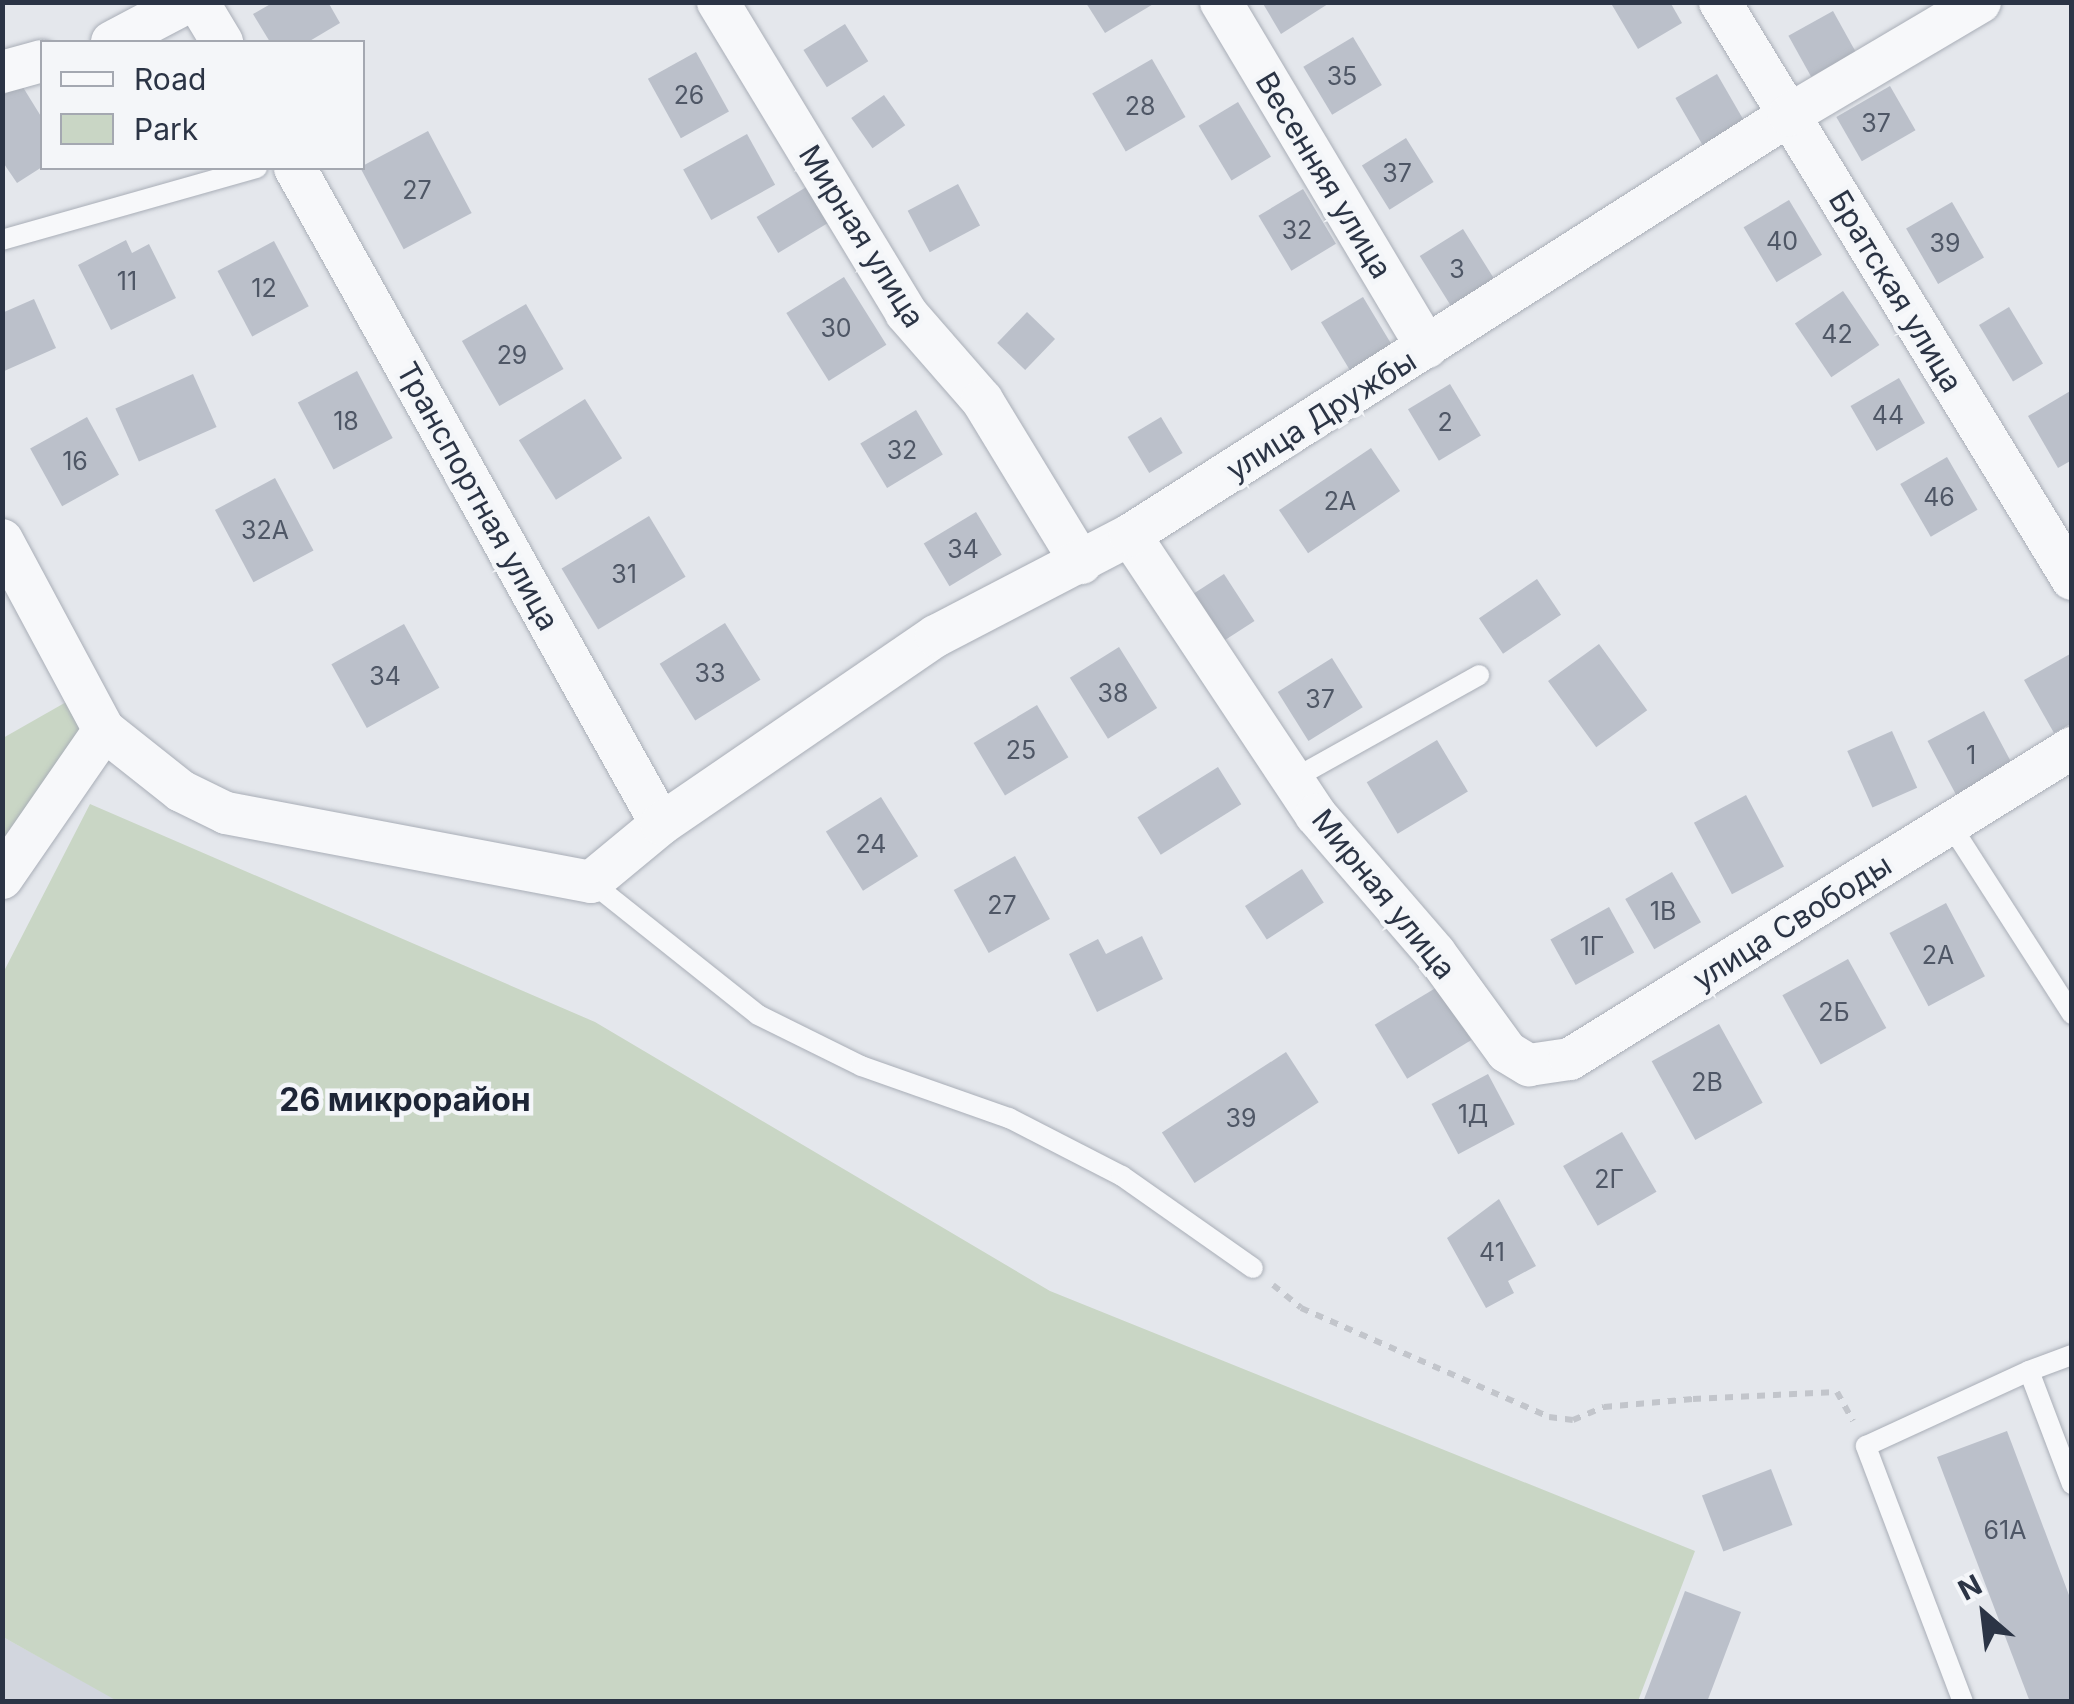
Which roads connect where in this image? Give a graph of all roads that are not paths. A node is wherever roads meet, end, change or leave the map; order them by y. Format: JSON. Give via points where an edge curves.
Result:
{"nodes":[{"id":1,"x":188,"y":2,"type":"edge"},
{"id":2,"x":198,"y":2,"type":"edge"},
{"id":3,"x":718,"y":2,"type":"edge"},
{"id":4,"x":1221,"y":2,"type":"edge"},
{"id":5,"x":1720,"y":2,"type":"edge"},
{"id":6,"x":1980,"y":2,"type":"edge"},
{"id":7,"x":116,"y":40,"type":"edge"},
{"id":8,"x":221,"y":40,"type":"edge"},
{"id":9,"x":40,"y":62,"type":"edge"},
{"id":10,"x":2,"y":72,"type":"edge"},
{"id":11,"x":1789,"y":116,"type":"junction"},
{"id":12,"x":250,"y":170,"type":"edge"},
{"id":13,"x":296,"y":170,"type":"edge"},
{"id":14,"x":2,"y":240,"type":"edge"},
{"id":15,"x":1427,"y":347,"type":"junction"},
{"id":16,"x":1130,"y":536,"type":"junction"},
{"id":17,"x":2,"y":540,"type":"edge"},
{"id":18,"x":1081,"y":563,"type":"junction"},
{"id":19,"x":2072,"y":579,"type":"edge"},
{"id":20,"x":1480,"y":675,"type":"dead end"},
{"id":21,"x":104,"y":730,"type":"junction"},
{"id":22,"x":2072,"y":748,"type":"edge"},
{"id":23,"x":1295,"y":778,"type":"junction"},
{"id":24,"x":660,"y":824,"type":"junction"},
{"id":25,"x":1950,"y":824,"type":"junction"},
{"id":26,"x":2,"y":878,"type":"edge"},
{"id":27,"x":592,"y":882,"type":"junction"},
{"id":28,"x":2072,"y":1014,"type":"edge"},
{"id":29,"x":1506,"y":1052,"type":"joint"},
{"id":30,"x":1253,"y":1268,"type":"road end"},
{"id":31,"x":2072,"y":1355,"type":"edge"},
{"id":32,"x":2029,"y":1370,"type":"junction"},
{"id":33,"x":2072,"y":1484,"type":"edge"},
{"id":34,"x":1963,"y":1702,"type":"edge"}],
"edges":[{"from":1,"to":7,"type":"street"},
{"from":2,"to":8,"type":"street"},
{"from":3,"to":18,"type":"street","name":"Мирная улица","via":[[906,313],[982,400]]},
{"from":4,"to":15,"type":"street","name":"Весенняя улица"},
{"from":5,"to":11,"type":"street","name":"Братская улица"},
{"from":6,"to":11,"type":"street","name":"улица Дружбы"},
{"from":9,"to":10,"type":"street"},
{"from":11,"to":15,"type":"street","name":"улица Дружбы"},
{"from":11,"to":19,"type":"street","name":"Братская улица"},
{"from":12,"to":14,"type":"lane"},
{"from":13,"to":24,"type":"street","name":"Транспортная улица"},
{"from":15,"to":16,"type":"street","name":"улица Дружбы"},
{"from":16,"to":18,"type":"street","name":"улица Дружбы"},
{"from":16,"to":23,"type":"street","name":"Мирная улица"},
{"from":17,"to":21,"type":"street"},
{"from":18,"to":24,"type":"street","name":"улица Дружбы","via":[[936,636]]},
{"from":20,"to":23,"type":"lane"},
{"from":21,"to":26,"type":"street"},
{"from":21,"to":27,"type":"street","via":[[181,791],[226,813]]},
{"from":22,"to":25,"type":"street","name":"улица Свободы"},
{"from":23,"to":29,"type":"street","name":"Мирная улица","via":[[1316,815],[1435,953]]},
{"from":24,"to":27,"type":"street","name":"улица Дружбы"},
{"from":25,"to":28,"type":"lane"},
{"from":25,"to":29,"type":"street","name":"улица Свободы","via":[[1570,1059],[1529,1065]]},
{"from":27,"to":30,"type":"lane","via":[[758,1015],[861,1066],[1025,1126],[1122,1176]]},
{"from":31,"to":32,"type":"lane"},
{"from":32,"to":33,"type":"lane"},
{"from":32,"to":34,"type":"lane","via":[[1866,1446]]}]}
